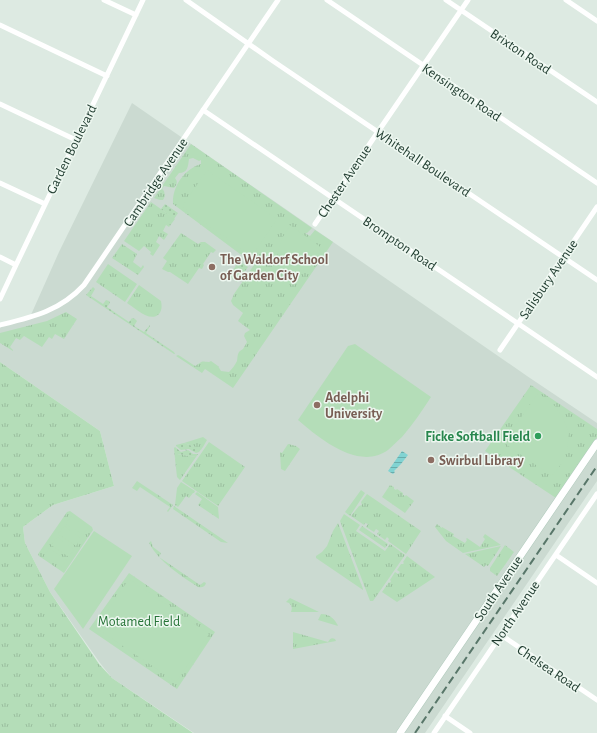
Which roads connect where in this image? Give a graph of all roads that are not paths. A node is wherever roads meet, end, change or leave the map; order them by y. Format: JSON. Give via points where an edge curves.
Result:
{"nodes":[{"id":1,"x":104,"y":0,"type":"edge"},
{"id":2,"x":144,"y":0,"type":"edge"},
{"id":3,"x":186,"y":0,"type":"edge"},
{"id":4,"x":278,"y":0,"type":"edge"},
{"id":5,"x":327,"y":0,"type":"edge"},
{"id":6,"x":446,"y":0,"type":"edge"},
{"id":7,"x":468,"y":0,"type":"edge"},
{"id":8,"x":566,"y":0,"type":"edge"},
{"id":9,"x":461,"y":10,"type":"junction"},
{"id":10,"x":136,"y":15,"type":"junction"},
{"id":11,"x":597,"y":21,"type":"edge"},
{"id":12,"x":0,"y":25,"type":"edge"},
{"id":13,"x":249,"y":44,"type":"junction"},
{"id":14,"x":423,"y":66,"type":"junction"},
{"id":15,"x":107,"y":76,"type":"junction"},
{"id":16,"x":597,"y":102,"type":"edge"},
{"id":17,"x":0,"y":104,"type":"edge"},
{"id":18,"x":203,"y":110,"type":"junction"},
{"id":19,"x":378,"y":132,"type":"junction"},
{"id":20,"x":76,"y":140,"type":"junction"},
{"id":21,"x":0,"y":183,"type":"edge"},
{"id":22,"x":597,"y":183,"type":"edge"},
{"id":23,"x":333,"y":198,"type":"junction"},
{"id":24,"x":45,"y":204,"type":"junction"},
{"id":25,"x":597,"y":207,"type":"edge"},
{"id":26,"x":315,"y":224,"type":"dead end"},
{"id":27,"x":0,"y":257,"type":"edge"},
{"id":28,"x":563,"y":257,"type":"junction"},
{"id":29,"x":16,"y":265,"type":"junction"},
{"id":30,"x":597,"y":280,"type":"edge"},
{"id":31,"x":0,"y":299,"type":"edge"},
{"id":32,"x":518,"y":323,"type":"junction"},
{"id":33,"x":0,"y":325,"type":"edge"},
{"id":34,"x":500,"y":350,"type":"dead end"},
{"id":35,"x":597,"y":377,"type":"edge"},
{"id":36,"x":597,"y":443,"type":"edge"},
{"id":37,"x":597,"y":494,"type":"edge"},
{"id":38,"x":556,"y":555,"type":"junction"},
{"id":39,"x":597,"y":583,"type":"edge"},
{"id":40,"x":501,"y":635,"type":"junction"},
{"id":41,"x":597,"y":700,"type":"edge"},
{"id":42,"x":445,"y":716,"type":"junction"},
{"id":43,"x":400,"y":733,"type":"edge"},
{"id":44,"x":434,"y":733,"type":"edge"},
{"id":45,"x":470,"y":733,"type":"edge"}],
"edges":[{"from":1,"to":10,"type":"street"},
{"from":2,"to":10,"type":"street","name":"Garden Boulevard"},
{"from":3,"to":13,"type":"street","name":"Whitehall Boulevard"},
{"from":4,"to":13,"type":"street","name":"Cambridge Avenue"},
{"from":5,"to":14,"type":"street","name":"Kensington Road"},
{"from":6,"to":9,"type":"street","name":"Brixton Road"},
{"from":7,"to":9,"type":"street","name":"Chester Avenue"},
{"from":8,"to":11,"type":"street"},
{"from":9,"to":14,"type":"street","name":"Chester Avenue"},
{"from":9,"to":16,"type":"street","name":"Brixton Road"},
{"from":10,"to":15,"type":"street","name":"Garden Boulevard"},
{"from":12,"to":15,"type":"street"},
{"from":13,"to":18,"type":"street","name":"Cambridge Avenue"},
{"from":13,"to":19,"type":"street","name":"Whitehall Boulevard"},
{"from":14,"to":19,"type":"street","name":"Chester Avenue"},
{"from":14,"to":22,"type":"street","name":"Kensington Road"},
{"from":15,"to":20,"type":"street","name":"Garden Boulevard"},
{"from":17,"to":20,"type":"street"},
{"from":18,"to":23,"type":"street","name":"Brompton Road"},
{"from":18,"to":33,"type":"street","name":"Cambridge Avenue","via":[[78,292],[52,309]]},
{"from":19,"to":23,"type":"street","name":"Chester Avenue"},
{"from":19,"to":28,"type":"street","name":"Whitehall Boulevard"},
{"from":20,"to":24,"type":"street","name":"Garden Boulevard"},
{"from":21,"to":24,"type":"street"},
{"from":23,"to":26,"type":"street","name":"Chester Avenue"},
{"from":23,"to":32,"type":"street","name":"Brompton Road"},
{"from":24,"to":29,"type":"street","name":"Garden Boulevard"},
{"from":25,"to":28,"type":"street","name":"Salisbury Avenue"},
{"from":27,"to":29,"type":"street"},
{"from":28,"to":30,"type":"street","name":"Whitehall Boulevard"},
{"from":28,"to":32,"type":"street","name":"Salisbury Avenue"},
{"from":29,"to":31,"type":"street","name":"Garden Boulevard"},
{"from":32,"to":34,"type":"street","name":"Salisbury Avenue"},
{"from":32,"to":35,"type":"street","name":"Brompton Road"},
{"from":36,"to":43,"type":"street","name":"South Avenue"},
{"from":37,"to":38,"type":"street","name":"North Avenue"},
{"from":38,"to":39,"type":"street"},
{"from":38,"to":40,"type":"street","name":"North Avenue"},
{"from":40,"to":41,"type":"street","name":"Chelsea Road"},
{"from":40,"to":42,"type":"street","name":"North Avenue"},
{"from":42,"to":44,"type":"street","name":"North Avenue"},
{"from":42,"to":45,"type":"street"}]}
